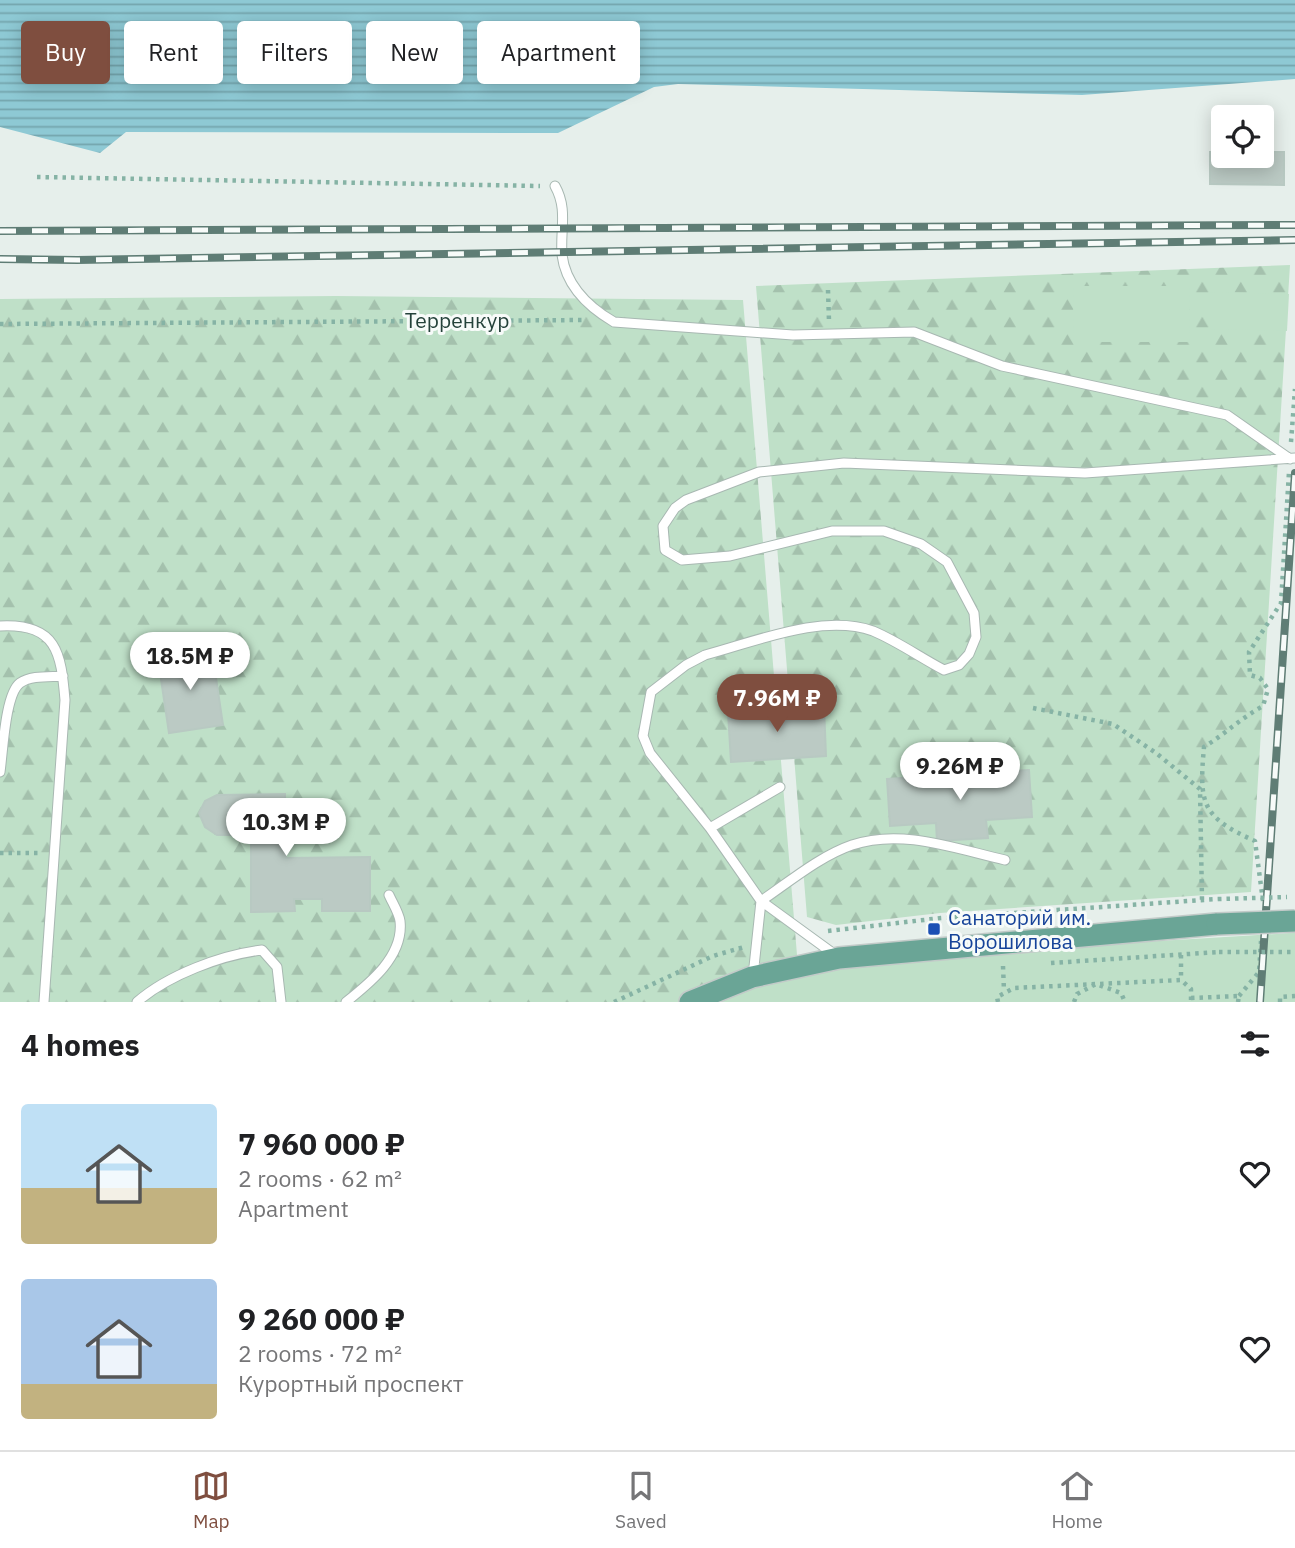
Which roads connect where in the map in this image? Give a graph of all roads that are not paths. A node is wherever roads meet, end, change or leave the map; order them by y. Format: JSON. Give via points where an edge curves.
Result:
{"nodes":[{"id":1,"x":555,"y":186,"type":"road end"},
{"id":2,"x":1292,"y":459,"type":"edge"},
{"id":3,"x":0,"y":626,"type":"edge"},
{"id":4,"x":63,"y":676,"type":"junction"},
{"id":5,"x":0,"y":772,"type":"edge"},
{"id":6,"x":780,"y":787,"type":"dead end"},
{"id":7,"x":710,"y":828,"type":"junction"},
{"id":8,"x":1005,"y":860,"type":"dead end"},
{"id":9,"x":389,"y":895,"type":"dead end"},
{"id":10,"x":761,"y":901,"type":"junction"},
{"id":11,"x":1295,"y":921,"type":"edge"},
{"id":12,"x":839,"y":958,"type":"junction"},
{"id":13,"x":752,"y":977,"type":"junction"},
{"id":14,"x":44,"y":1002,"type":"edge"},
{"id":15,"x":137,"y":1002,"type":"edge"},
{"id":16,"x":281,"y":1002,"type":"edge"},
{"id":17,"x":346,"y":1002,"type":"edge"},
{"id":18,"x":691,"y":1002,"type":"edge"}],
"edges":[{"from":1,"to":2,"type":"lane","via":[[564,202],[562,257],[572,283],[592,309],[614,322],[793,335],[914,331],[1002,366],[1227,415]]},
{"from":2,"to":7,"type":"lane","via":[[1085,473],[844,463],[759,471],[685,500],[663,526],[665,550],[682,561],[730,556],[832,531],[884,531],[921,544],[947,562],[964,590],[974,613],[976,636],[969,654],[944,670],[873,632],[823,624],[705,655],[687,665],[651,692],[643,736],[650,753]]},
{"from":3,"to":4,"type":"lane","via":[[47,636],[60,653]]},
{"from":4,"to":5,"type":"lane","via":[[32,678],[11,694]]},
{"from":4,"to":14,"type":"lane"},
{"from":6,"to":7,"type":"lane"},
{"from":7,"to":10,"type":"lane"},
{"from":8,"to":10,"type":"lane","via":[[917,840],[882,839],[852,845],[827,857]]},
{"from":9,"to":17,"type":"lane","via":[[400,920],[395,950],[374,980]]},
{"from":10,"to":12,"type":"lane"},
{"from":10,"to":13,"type":"lane"},
{"from":11,"to":12,"type":"main road","bridge":true,"via":[[1217,923]]},
{"from":12,"to":13,"type":"main road"},
{"from":13,"to":18,"type":"main road"},
{"from":15,"to":16,"type":"lane","via":[[180,976],[244,952],[262,950],[277,967]]}]}
